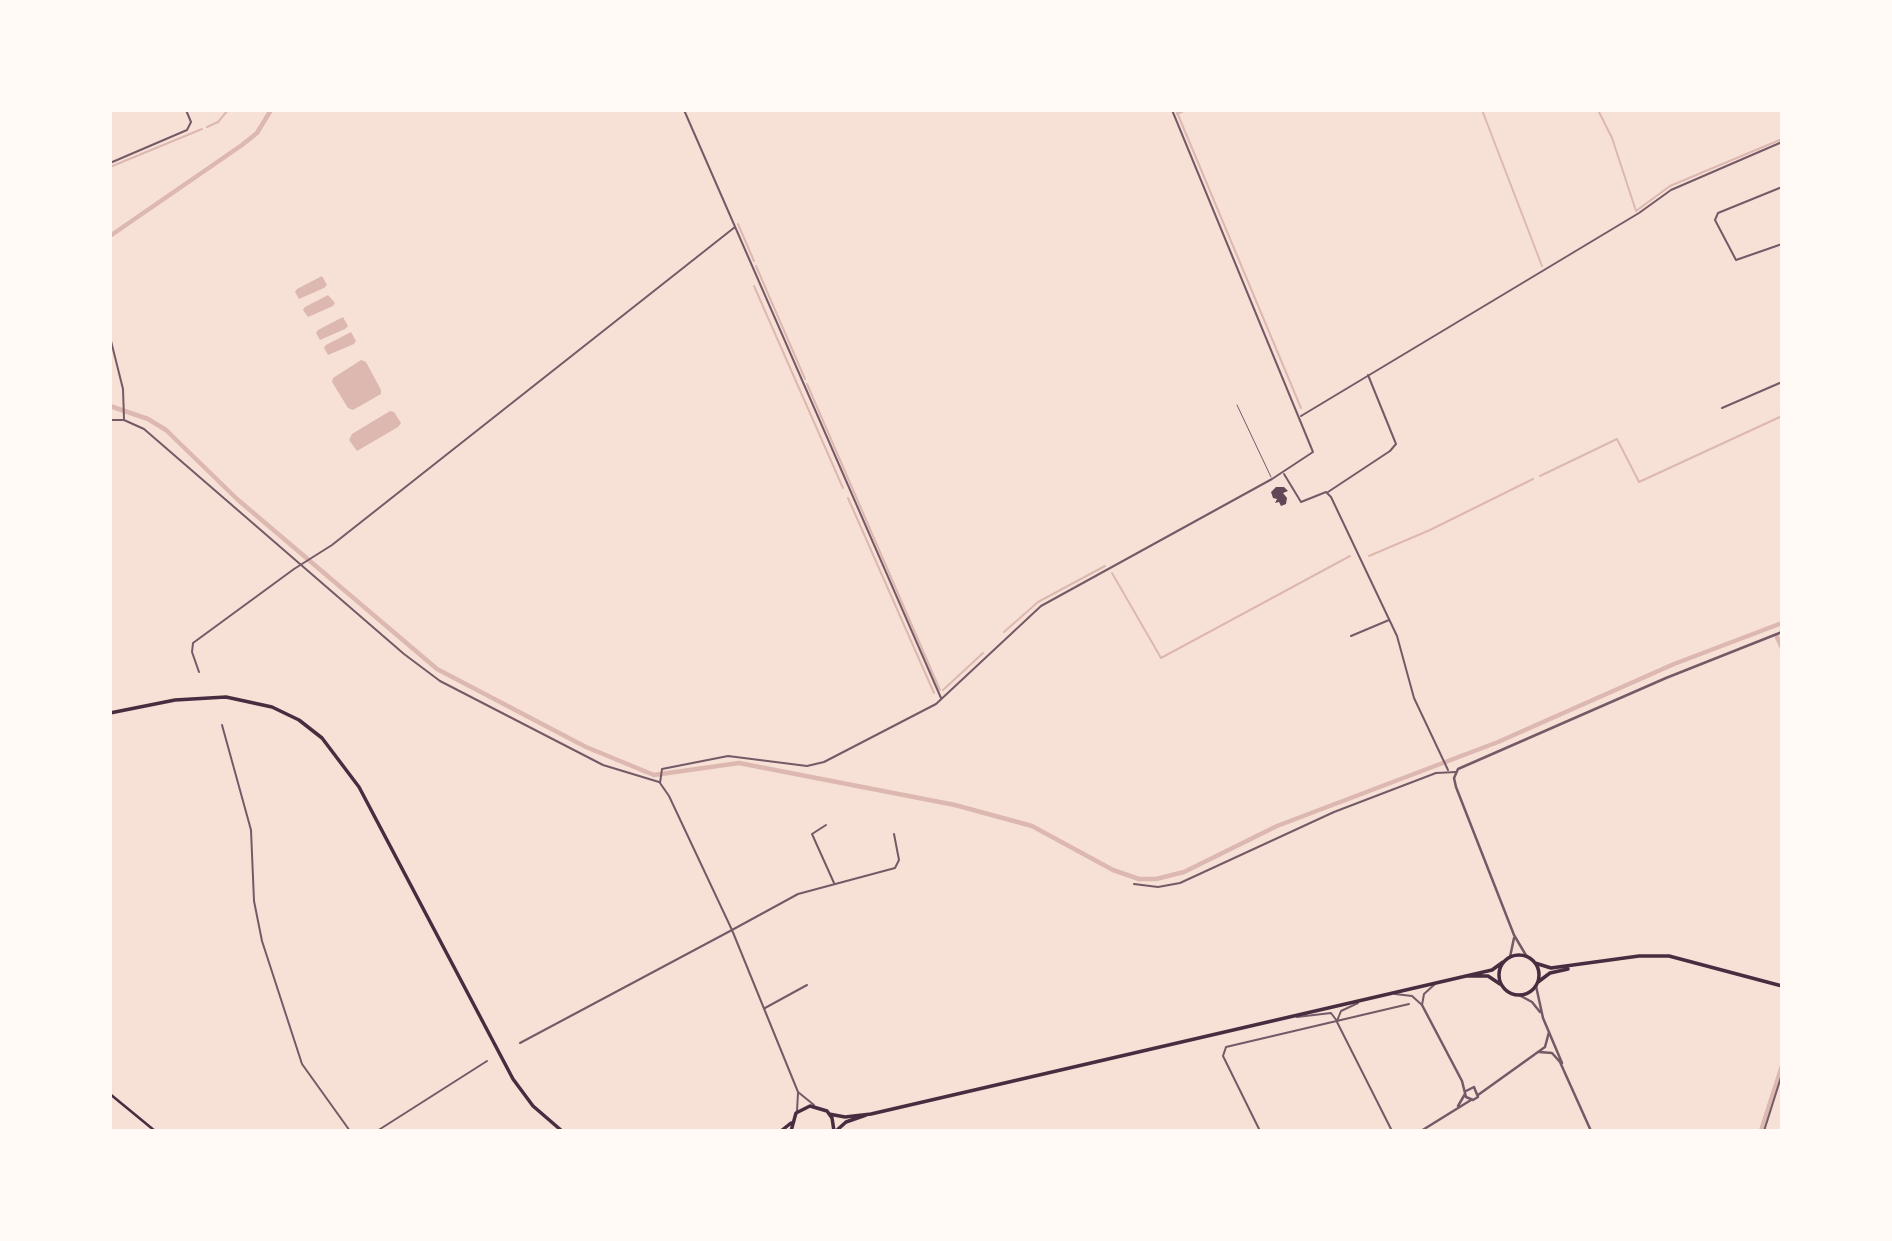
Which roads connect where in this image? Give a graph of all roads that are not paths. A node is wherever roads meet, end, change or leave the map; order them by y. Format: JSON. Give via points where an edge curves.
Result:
{"nodes":[{"id":1,"x":186,"y":110,"type":"edge"},
{"id":2,"x":684,"y":110,"type":"edge"},
{"id":3,"x":1172,"y":110,"type":"edge"},
{"id":4,"x":1782,"y":142,"type":"edge"},
{"id":5,"x":110,"y":163,"type":"edge"},
{"id":6,"x":1782,"y":187,"type":"edge"},
{"id":7,"x":735,"y":227,"type":"junction"},
{"id":8,"x":1782,"y":244,"type":"edge"},
{"id":9,"x":110,"y":337,"type":"edge"},
{"id":10,"x":1368,"y":375,"type":"junction"},
{"id":11,"x":1782,"y":382,"type":"edge"},
{"id":12,"x":1237,"y":405,"type":"dead end"},
{"id":13,"x":1722,"y":408,"type":"dead end"},
{"id":14,"x":1300,"y":416,"type":"junction"},
{"id":15,"x":110,"y":420,"type":"edge"},
{"id":16,"x":124,"y":420,"type":"junction"},
{"id":17,"x":1283,"y":473,"type":"junction"},
{"id":18,"x":1272,"y":479,"type":"junction"},
{"id":19,"x":1328,"y":492,"type":"junction"},
{"id":20,"x":301,"y":564,"type":"junction"},
{"id":21,"x":1390,"y":620,"type":"junction"},
{"id":22,"x":1781,"y":632,"type":"edge"},
{"id":23,"x":1350,"y":636,"type":"dead end"},
{"id":24,"x":1782,"y":638,"type":"edge"},
{"id":25,"x":200,"y":672,"type":"dead end"},
{"id":26,"x":941,"y":699,"type":"junction"},
{"id":27,"x":110,"y":713,"type":"edge"},
{"id":28,"x":222,"y":725,"type":"dead end"},
{"id":29,"x":1447,"y":769,"type":"junction"},
{"id":30,"x":1456,"y":772,"type":"junction"},
{"id":31,"x":660,"y":782,"type":"junction"},
{"id":32,"x":826,"y":825,"type":"dead end"},
{"id":33,"x":894,"y":834,"type":"dead end"},
{"id":34,"x":834,"y":884,"type":"junction"},
{"id":35,"x":1134,"y":884,"type":"dead end"},
{"id":36,"x":732,"y":930,"type":"junction"},
{"id":37,"x":1514,"y":935,"type":"junction"},
{"id":38,"x":1510,"y":957,"type":"junction"},
{"id":39,"x":1527,"y":957,"type":"junction"},
{"id":40,"x":1503,"y":962,"type":"junction"},
{"id":41,"x":1535,"y":963,"type":"junction"},
{"id":42,"x":1577,"y":966,"type":"junction"},
{"id":43,"x":1456,"y":976,"type":"junction"},
{"id":44,"x":1446,"y":979,"type":"junction"},
{"id":45,"x":1537,"y":984,"type":"junction"},
{"id":46,"x":807,"y":985,"type":"dead end"},
{"id":47,"x":1502,"y":986,"type":"junction"},
{"id":48,"x":1782,"y":986,"type":"edge"},
{"id":49,"x":1380,"y":994,"type":"junction"},
{"id":50,"x":1520,"y":995,"type":"junction"},
{"id":51,"x":1363,"y":998,"type":"junction"},
{"id":52,"x":1409,"y":1004,"type":"dead end"},
{"id":53,"x":1422,"y":1005,"type":"junction"},
{"id":54,"x":764,"y":1009,"type":"junction"},
{"id":55,"x":1293,"y":1015,"type":"junction"},
{"id":56,"x":1544,"y":1018,"type":"junction"},
{"id":57,"x":1337,"y":1021,"type":"junction"},
{"id":58,"x":1549,"y":1032,"type":"junction"},
{"id":59,"x":520,"y":1043,"type":"dead end"},
{"id":60,"x":1539,"y":1052,"type":"junction"},
{"id":61,"x":487,"y":1060,"type":"dead end"},
{"id":62,"x":1782,"y":1074,"type":"edge"},
{"id":63,"x":1568,"y":1075,"type":"junction"},
{"id":64,"x":1462,"y":1081,"type":"junction"},
{"id":65,"x":1490,"y":1085,"type":"junction"},
{"id":66,"x":1473,"y":1087,"type":"junction"},
{"id":67,"x":798,"y":1092,"type":"junction"},
{"id":68,"x":1465,"y":1092,"type":"junction"},
{"id":69,"x":110,"y":1094,"type":"edge"},
{"id":70,"x":1478,"y":1095,"type":"junction"},
{"id":71,"x":1471,"y":1100,"type":"junction"},
{"id":72,"x":815,"y":1106,"type":"junction"},
{"id":73,"x":1458,"y":1106,"type":"junction"},
{"id":74,"x":796,"y":1113,"type":"junction"},
{"id":75,"x":830,"y":1114,"type":"junction"},
{"id":76,"x":871,"y":1114,"type":"junction"},
{"id":77,"x":792,"y":1121,"type":"junction"},
{"id":78,"x":1430,"y":1125,"type":"junction"},
{"id":79,"x":1433,"y":1130,"type":"edge"},
{"id":80,"x":155,"y":1131,"type":"edge"},
{"id":81,"x":350,"y":1131,"type":"edge"},
{"id":82,"x":377,"y":1131,"type":"edge"},
{"id":83,"x":562,"y":1131,"type":"edge"},
{"id":84,"x":781,"y":1131,"type":"edge"},
{"id":85,"x":791,"y":1131,"type":"edge"},
{"id":86,"x":835,"y":1131,"type":"edge"},
{"id":87,"x":1261,"y":1131,"type":"edge"},
{"id":88,"x":1392,"y":1131,"type":"edge"},
{"id":89,"x":1421,"y":1131,"type":"edge"},
{"id":90,"x":1591,"y":1131,"type":"edge"},
{"id":91,"x":1764,"y":1131,"type":"edge"}],
"edges":[{"from":1,"to":5,"type":"street","via":[[191,125],[184,132]]},
{"from":2,"to":7,"type":"street"},
{"from":3,"to":14,"type":"street"},
{"from":4,"to":10,"type":"street","via":[[1671,190]]},
{"from":6,"to":8,"type":"street","via":[[1718,213],[1715,220],[1736,260]]},
{"from":7,"to":20,"type":"street"},
{"from":7,"to":26,"type":"street"},
{"from":9,"to":16,"type":"street"},
{"from":10,"to":14,"type":"street"},
{"from":10,"to":19,"type":"street","via":[[1396,444]]},
{"from":11,"to":13,"type":"street"},
{"from":12,"to":18,"type":"lane"},
{"from":14,"to":17,"type":"street","via":[[1312,452]]},
{"from":15,"to":16,"type":"street"},
{"from":16,"to":20,"type":"street","via":[[144,429]]},
{"from":17,"to":18,"type":"street"},
{"from":17,"to":19,"type":"street","via":[[1301,502]]},
{"from":18,"to":26,"type":"street","via":[[1041,606]]},
{"from":19,"to":21,"type":"street"},
{"from":20,"to":25,"type":"street","via":[[193,643]]},
{"from":20,"to":31,"type":"street","via":[[440,681],[603,765]]},
{"from":21,"to":23,"type":"street"},
{"from":21,"to":29,"type":"street","via":[[1414,698]]},
{"from":22,"to":24,"type":"street"},
{"from":22,"to":30,"type":"street","via":[[1466,763]]},
{"from":26,"to":31,"type":"street","via":[[814,766],[729,756],[664,768]]},
{"from":27,"to":83,"type":"main road","via":[[175,700],[226,697],[272,707],[323,738],[359,788],[513,1079],[533,1107]]},
{"from":28,"to":81,"type":"street","via":[[251,830],[254,901],[266,953],[302,1064]]},
{"from":29,"to":30,"type":"street"},
{"from":29,"to":35,"type":"street","via":[[1316,819],[1180,883],[1158,887]]},
{"from":30,"to":37,"type":"street","via":[[1456,787]]},
{"from":31,"to":36,"type":"street"},
{"from":32,"to":34,"type":"street","via":[[812,836]]},
{"from":33,"to":34,"type":"street","via":[[899,860],[895,869]]},
{"from":34,"to":36,"type":"street","via":[[798,894]]},
{"from":36,"to":54,"type":"street"},
{"from":36,"to":59,"type":"street"},
{"from":37,"to":38,"type":"street"},
{"from":37,"to":39,"type":"street"},
{"from":38,"to":39,"type":"main road"},
{"from":38,"to":40,"type":"main road"},
{"from":39,"to":41,"type":"main road"},
{"from":40,"to":43,"type":"main road","via":[[1492,970]]},
{"from":40,"to":47,"type":"main road"},
{"from":41,"to":42,"type":"main road","via":[[1545,968]]},
{"from":41,"to":45,"type":"main road"},
{"from":42,"to":45,"type":"main road","via":[[1550,973]]},
{"from":42,"to":48,"type":"main road","via":[[1669,956]]},
{"from":43,"to":44,"type":"main road"},
{"from":43,"to":47,"type":"main road","via":[[1488,976]]},
{"from":44,"to":49,"type":"main road"},
{"from":44,"to":53,"type":"street","via":[[1428,988]]},
{"from":45,"to":50,"type":"main road"},
{"from":45,"to":56,"type":"street"},
{"from":46,"to":54,"type":"street"},
{"from":47,"to":50,"type":"main road"},
{"from":49,"to":51,"type":"main road"},
{"from":49,"to":53,"type":"street","via":[[1409,995]]},
{"from":50,"to":56,"type":"street"},
{"from":51,"to":55,"type":"main road"},
{"from":51,"to":57,"type":"street","via":[[1341,1011]]},
{"from":52,"to":57,"type":"street"},
{"from":53,"to":64,"type":"street"},
{"from":54,"to":67,"type":"street"},
{"from":55,"to":57,"type":"street","via":[[1299,1019],[1331,1013]]},
{"from":55,"to":76,"type":"main road"},
{"from":56,"to":58,"type":"street"},
{"from":57,"to":87,"type":"street","via":[[1224,1050]]},
{"from":57,"to":88,"type":"street"},
{"from":58,"to":60,"type":"street","via":[[1547,1044]]},
{"from":58,"to":63,"type":"street"},
{"from":60,"to":63,"type":"street","via":[[1552,1053]]},
{"from":60,"to":65,"type":"street"},
{"from":61,"to":82,"type":"street"},
{"from":62,"to":91,"type":"street"},
{"from":63,"to":90,"type":"street"},
{"from":64,"to":66,"type":"street"},
{"from":64,"to":68,"type":"street"},
{"from":65,"to":66,"type":"street"},
{"from":65,"to":70,"type":"street"},
{"from":66,"to":68,"type":"street"},
{"from":66,"to":70,"type":"street"},
{"from":67,"to":72,"type":"street"},
{"from":67,"to":74,"type":"street"},
{"from":68,"to":71,"type":"street"},
{"from":68,"to":73,"type":"street"},
{"from":69,"to":80,"type":"main road"},
{"from":70,"to":71,"type":"street"},
{"from":71,"to":73,"type":"street"},
{"from":72,"to":74,"type":"main road"},
{"from":72,"to":75,"type":"main road"},
{"from":73,"to":78,"type":"street"},
{"from":74,"to":77,"type":"main road"},
{"from":75,"to":76,"type":"main road"},
{"from":75,"to":86,"type":"main road"},
{"from":76,"to":86,"type":"main road"},
{"from":77,"to":84,"type":"main road"},
{"from":77,"to":85,"type":"main road"},
{"from":78,"to":79,"type":"street"},
{"from":78,"to":89,"type":"street"}]}
